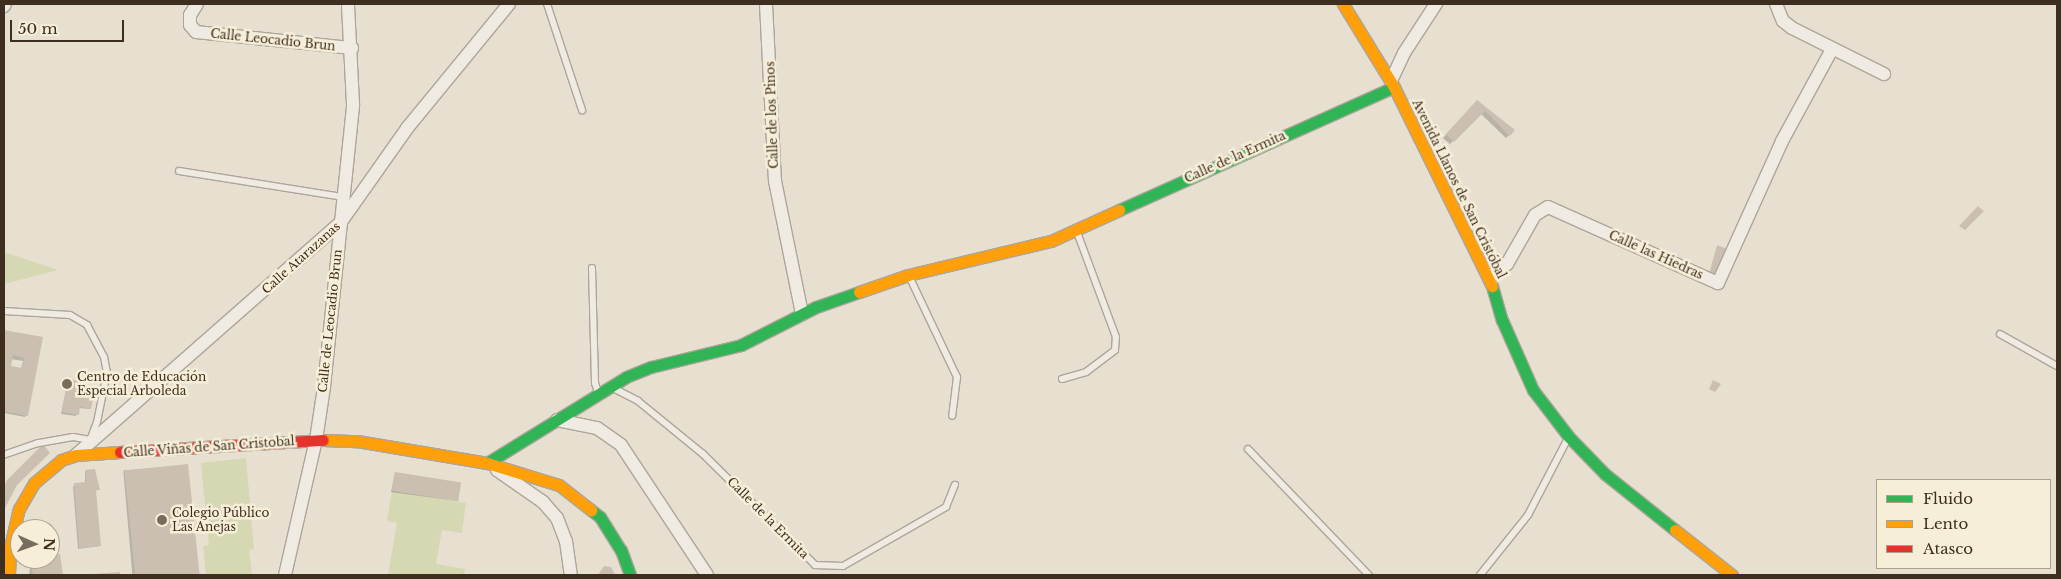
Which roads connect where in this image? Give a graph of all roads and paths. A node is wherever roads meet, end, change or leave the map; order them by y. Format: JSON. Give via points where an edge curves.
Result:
{"nodes":[{"id":1,"x":197,"y":4,"type":"edge"},
{"id":2,"x":348,"y":4,"type":"edge"},
{"id":3,"x":509,"y":4,"type":"edge"},
{"id":4,"x":547,"y":4,"type":"edge"},
{"id":5,"x":766,"y":4,"type":"edge"},
{"id":6,"x":1343,"y":4,"type":"edge"},
{"id":7,"x":1436,"y":4,"type":"edge"},
{"id":8,"x":1776,"y":4,"type":"edge"},
{"id":9,"x":352,"y":48,"type":"junction"},
{"id":10,"x":1831,"y":51,"type":"junction"},
{"id":11,"x":1884,"y":74,"type":"dead end"},
{"id":12,"x":1393,"y":84,"type":"junction"},
{"id":13,"x":582,"y":110,"type":"dead end"},
{"id":14,"x":179,"y":171,"type":"dead end"},
{"id":15,"x":344,"y":197,"type":"junction"},
{"id":16,"x":341,"y":222,"type":"junction"},
{"id":17,"x":1076,"y":228,"type":"junction"},
{"id":18,"x":592,"y":268,"type":"dead end"},
{"id":19,"x":908,"y":275,"type":"junction"},
{"id":20,"x":1489,"y":278,"type":"junction"},
{"id":21,"x":4,"y":312,"type":"edge"},
{"id":22,"x":802,"y":314,"type":"junction"},
{"id":23,"x":2000,"y":334,"type":"dead end"},
{"id":24,"x":2057,"y":366,"type":"edge"},
{"id":25,"x":1062,"y":379,"type":"dead end"},
{"id":26,"x":609,"y":386,"type":"junction"},
{"id":27,"x":599,"y":393,"type":"junction"},
{"id":28,"x":952,"y":416,"type":"dead end"},
{"id":29,"x":557,"y":420,"type":"junction"},
{"id":30,"x":103,"y":430,"type":"junction"},
{"id":31,"x":1569,"y":437,"type":"junction"},
{"id":32,"x":90,"y":440,"type":"junction"},
{"id":33,"x":316,"y":440,"type":"junction"},
{"id":34,"x":1248,"y":449,"type":"dead end"},
{"id":35,"x":102,"y":454,"type":"junction"},
{"id":36,"x":4,"y":455,"type":"edge"},
{"id":37,"x":76,"y":455,"type":"junction"},
{"id":38,"x":487,"y":463,"type":"junction"},
{"id":39,"x":955,"y":485,"type":"dead end"},
{"id":40,"x":9,"y":526,"type":"edge"},
{"id":41,"x":9,"y":575,"type":"edge"},
{"id":42,"x":285,"y":575,"type":"edge"},
{"id":43,"x":571,"y":575,"type":"edge"},
{"id":44,"x":630,"y":575,"type":"edge"},
{"id":45,"x":707,"y":575,"type":"edge"},
{"id":46,"x":1369,"y":575,"type":"edge"},
{"id":47,"x":1480,"y":575,"type":"edge"},
{"id":48,"x":1732,"y":575,"type":"edge"}],
"edges":[{"from":1,"to":9,"type":"street","name":"Calle Leocadio Brun","via":[[190,15],[190,26],[196,32]]},
{"from":2,"to":9,"type":"street","name":"Calle de Leocadio Brun"},
{"from":3,"to":16,"type":"street","name":"Calle Atarazanas","via":[[408,127]]},
{"from":4,"to":13,"type":"lane"},
{"from":5,"to":22,"type":"street","name":"Calle de los Pinos","via":[[775,181]]},
{"from":6,"to":12,"type":"street","name":"Avenida Llanos de San Cristóbal"},
{"from":7,"to":12,"type":"street","via":[[1404,53]]},
{"from":8,"to":10,"type":"street","via":[[1788,25]]},
{"from":9,"to":15,"type":"street","name":"Calle de Leocadio Brun","via":[[353,104]]},
{"from":10,"to":11,"type":"street"},
{"from":10,"to":20,"type":"street","name":"Calle las Hiedras","via":[[1782,141],[1718,283],[1548,207],[1535,215],[1507,264]]},
{"from":12,"to":17,"type":"street","name":"Calle de la Ermita"},
{"from":12,"to":20,"type":"street","name":"Avenida Llanos de San Cristóbal"},
{"from":14,"to":15,"type":"lane"},
{"from":15,"to":16,"type":"street","name":"Calle de Leocadio Brun"},
{"from":16,"to":30,"type":"street","name":"Calle Atarazanas"},
{"from":16,"to":33,"type":"street","name":"Calle de Leocadio Brun"},
{"from":17,"to":19,"type":"street","name":"Calle de la Ermita","via":[[1051,241]]},
{"from":17,"to":25,"type":"lane","via":[[1116,337],[1115,350],[1086,372]]},
{"from":18,"to":27,"type":"lane","via":[[595,383]]},
{"from":19,"to":22,"type":"street","name":"Calle de la Ermita","via":[[827,302]]},
{"from":19,"to":28,"type":"lane","via":[[957,377]]},
{"from":20,"to":31,"type":"street","name":"Avenida Llanos de San Cristóbal","via":[[1502,320],[1533,390]]},
{"from":21,"to":32,"type":"lane","via":[[70,315],[87,325],[98,340],[107,372]]},
{"from":22,"to":26,"type":"street","name":"Calle de la Ermita","via":[[741,345],[651,368]]},
{"from":23,"to":24,"type":"lane"},
{"from":26,"to":27,"type":"street","name":"Calle de la Ermita"},
{"from":26,"to":39,"type":"lane","name":"Calle de la Ermita","via":[[638,401],[703,454],[815,565],[843,566],[852,561],[946,506]]},
{"from":27,"to":29,"type":"street","name":"Calle de la Ermita"},
{"from":29,"to":38,"type":"street","name":"Calle de la Ermita"},
{"from":29,"to":45,"type":"street","via":[[597,428],[621,445]]},
{"from":30,"to":32,"type":"street","name":"Calle Atarazanas"},
{"from":30,"to":35,"type":"street"},
{"from":31,"to":47,"type":"lane","via":[[1528,515]]},
{"from":31,"to":48,"type":"street","name":"Avenida Llanos de San Cristóbal","via":[[1604,474]]},
{"from":32,"to":36,"type":"lane","via":[[73,437],[38,443]]},
{"from":32,"to":37,"type":"street","name":"Calle Atarazanas"},
{"from":33,"to":35,"type":"street","name":"Calle Viñas de San Cristobal"},
{"from":33,"to":38,"type":"street","via":[[357,442]]},
{"from":33,"to":42,"type":"street","name":"Calle de Leocadio Brun"},
{"from":34,"to":46,"type":"lane"},
{"from":35,"to":37,"type":"street","name":"Calle Viñas de San Cristobal"},
{"from":37,"to":40,"type":"street","name":"Calle Viñas de San Cristobal","via":[[61,460],[46,471]]},
{"from":38,"to":43,"type":"street","via":[[551,510],[566,541]]},
{"from":38,"to":44,"type":"street","via":[[542,478],[576,496],[608,528]]},
{"from":40,"to":41,"type":"street","name":"Calle Viñas de San Cristobal"}]}
